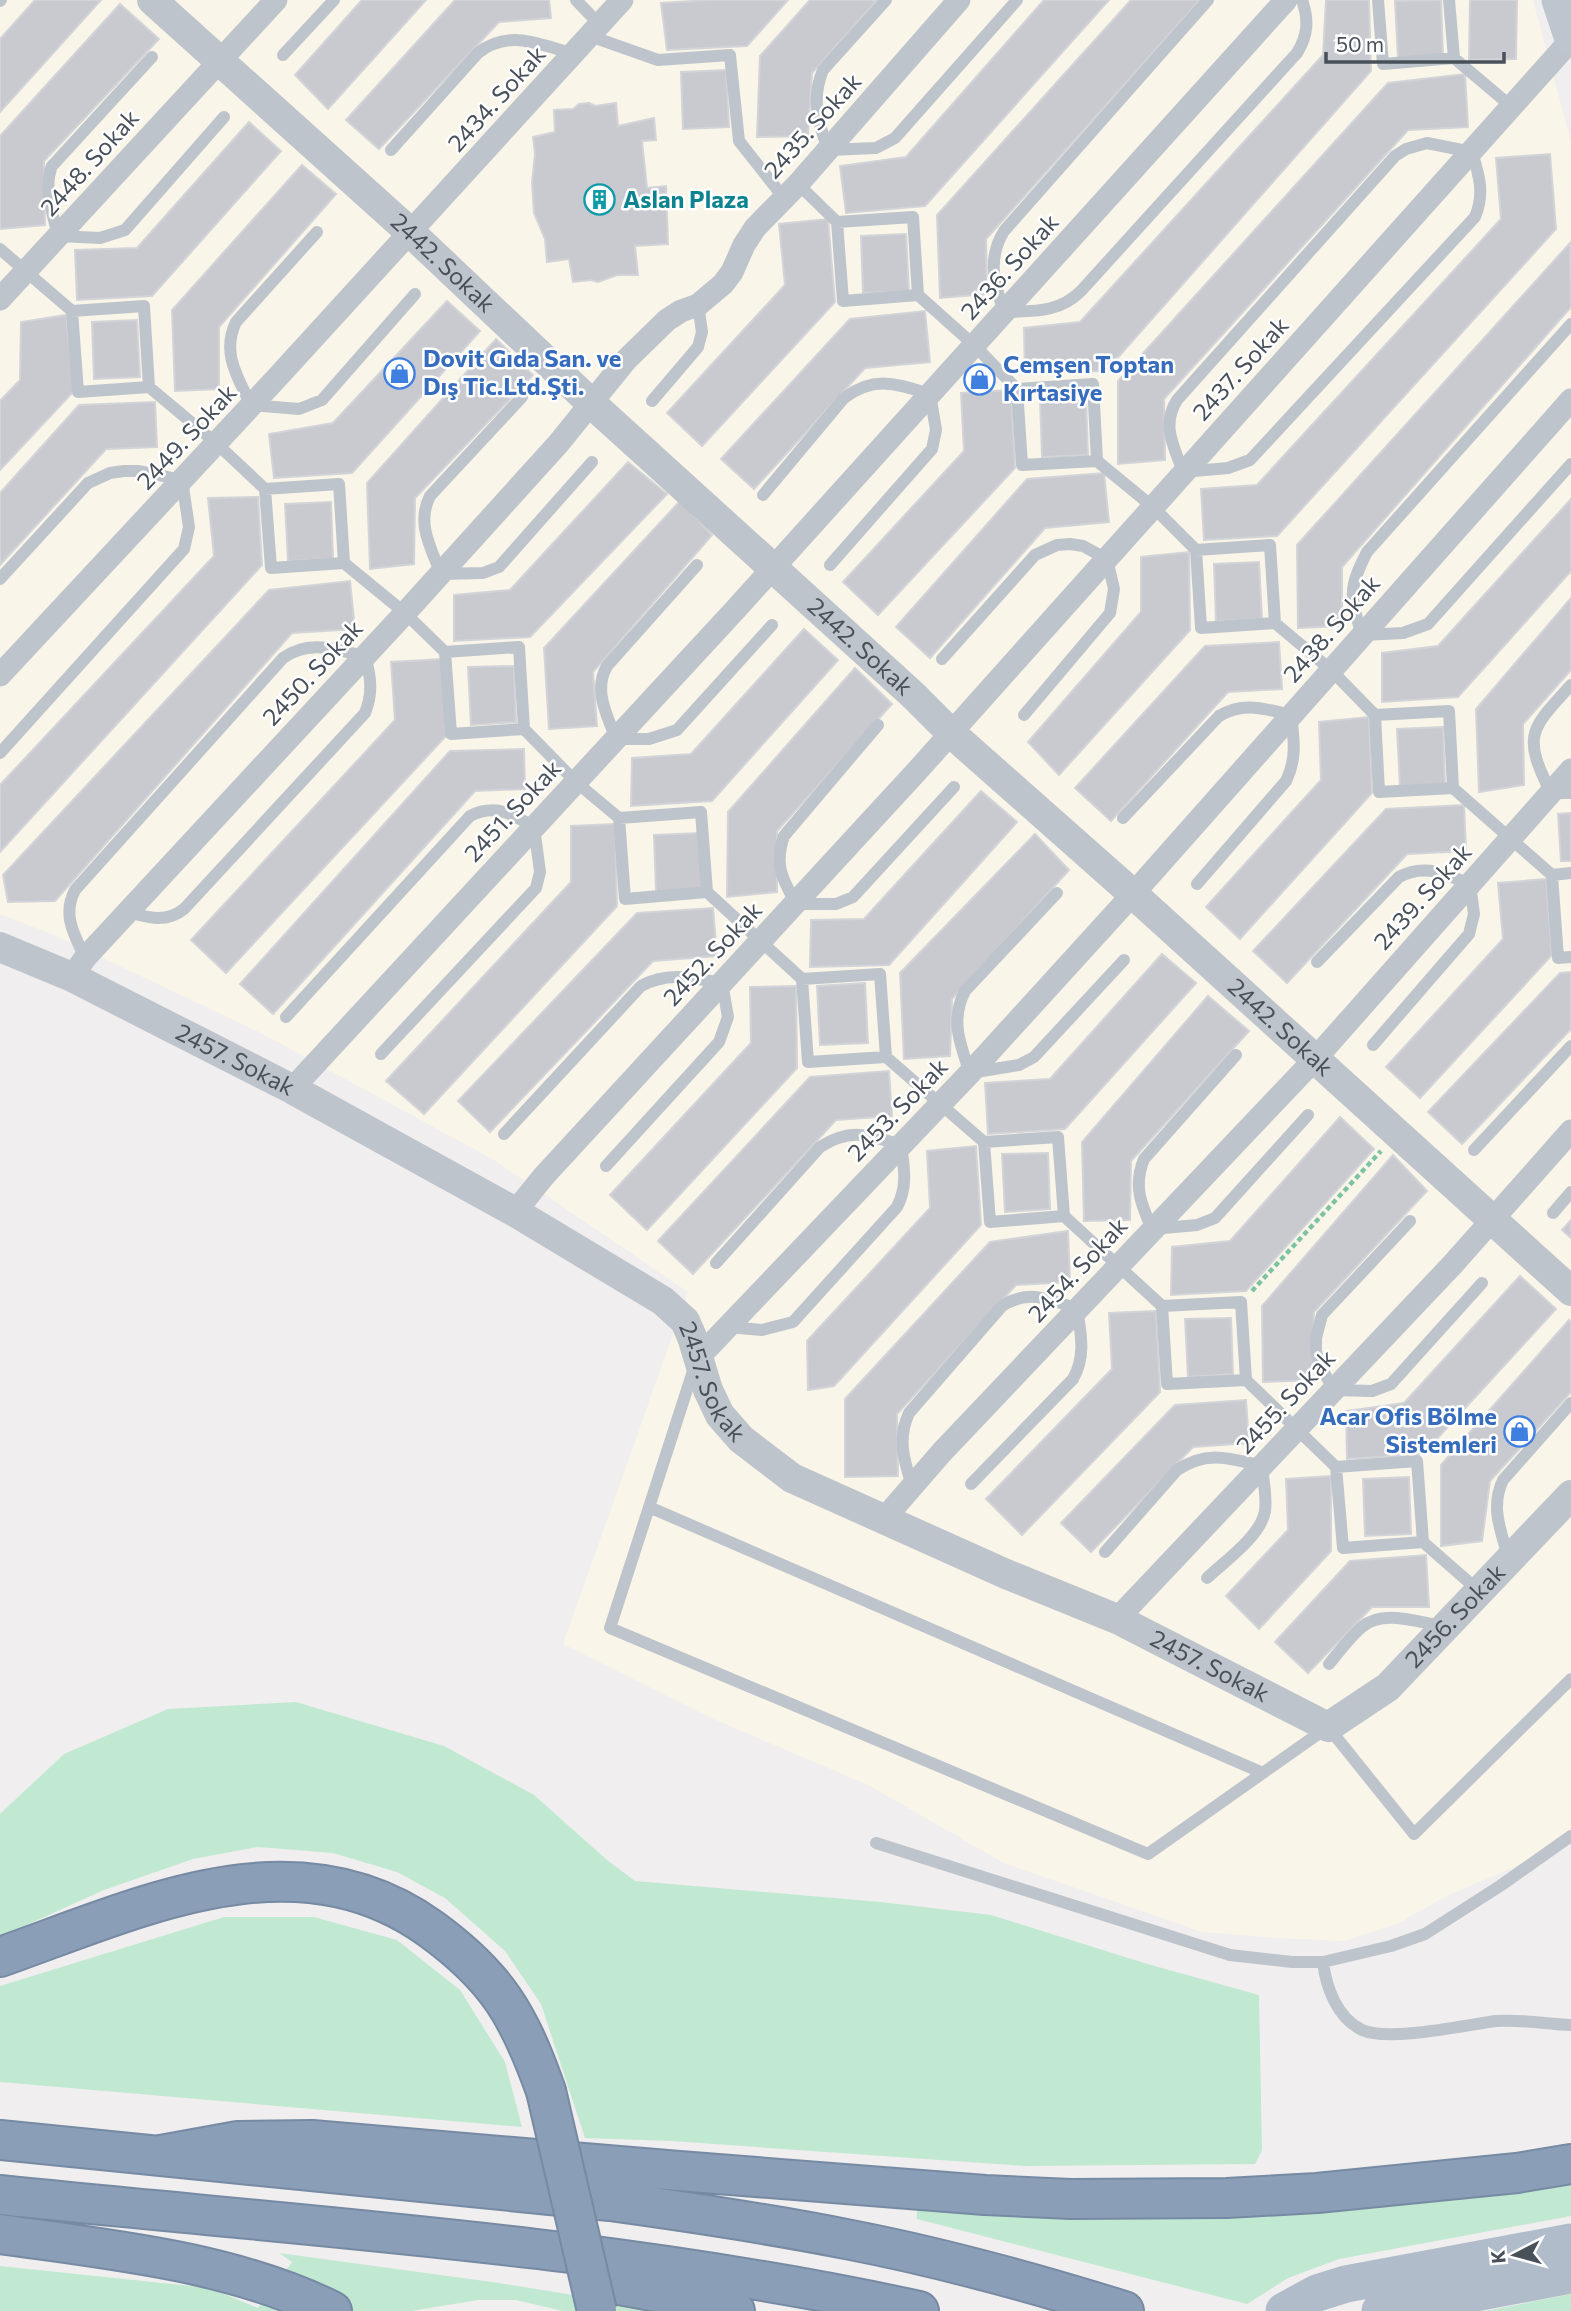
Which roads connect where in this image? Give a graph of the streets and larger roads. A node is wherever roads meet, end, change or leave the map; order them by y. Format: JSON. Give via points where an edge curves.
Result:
{"nodes":[{"id":1,"x":152,"y":0,"type":"edge"},
{"id":2,"x":276,"y":0,"type":"edge"},
{"id":3,"x":622,"y":0,"type":"edge"},
{"id":4,"x":959,"y":0,"type":"edge"},
{"id":5,"x":1286,"y":0,"type":"edge"},
{"id":6,"x":1541,"y":0,"type":"edge"},
{"id":7,"x":1558,"y":0,"type":"edge"},
{"id":8,"x":1571,"y":40,"type":"edge"},
{"id":9,"x":217,"y":61,"type":"junction"},
{"id":10,"x":411,"y":233,"type":"junction"},
{"id":11,"x":0,"y":299,"type":"edge"},
{"id":12,"x":1571,"y":400,"type":"edge"},
{"id":13,"x":592,"y":404,"type":"junction"},
{"id":14,"x":773,"y":568,"type":"junction"},
{"id":15,"x":0,"y":676,"type":"edge"},
{"id":16,"x":950,"y":733,"type":"junction"},
{"id":17,"x":1571,"y":770,"type":"edge"},
{"id":18,"x":1561,"y":793,"type":"edge"},
{"id":19,"x":1133,"y":894,"type":"junction"},
{"id":20,"x":0,"y":947,"type":"edge"},
{"id":21,"x":78,"y":967,"type":"junction"},
{"id":22,"x":1315,"y":1059,"type":"junction"},
{"id":23,"x":292,"y":1090,"type":"junction"},
{"id":24,"x":1571,"y":1131,"type":"edge"},
{"id":25,"x":515,"y":1212,"type":"junction"},
{"id":26,"x":1492,"y":1219,"type":"junction"},
{"id":27,"x":1571,"y":1291,"type":"edge"},
{"id":28,"x":697,"y":1359,"type":"junction"},
{"id":29,"x":1571,"y":1494,"type":"edge"},
{"id":30,"x":883,"y":1520,"type":"junction"},
{"id":31,"x":1117,"y":1619,"type":"junction"},
{"id":32,"x":1328,"y":1727,"type":"joint"},
{"id":33,"x":0,"y":1957,"type":"edge"},
{"id":34,"x":0,"y":2140,"type":"edge"},
{"id":35,"x":161,"y":2155,"type":"junction"},
{"id":36,"x":1571,"y":2164,"type":"edge"},
{"id":37,"x":0,"y":2195,"type":"edge"},
{"id":38,"x":375,"y":2231,"type":"junction"},
{"id":39,"x":0,"y":2234,"type":"edge"},
{"id":40,"x":1571,"y":2242,"type":"edge"},
{"id":41,"x":1571,"y":2275,"type":"edge"},
{"id":42,"x":332,"y":2311,"type":"edge"},
{"id":43,"x":597,"y":2311,"type":"edge"},
{"id":44,"x":735,"y":2311,"type":"edge"},
{"id":45,"x":919,"y":2311,"type":"edge"},
{"id":46,"x":1124,"y":2311,"type":"edge"},
{"id":47,"x":1284,"y":2311,"type":"edge"},
{"id":48,"x":1380,"y":2311,"type":"edge"}],
"edges":[{"from":1,"to":9,"type":"street","name":"2442. Sokak"},
{"from":2,"to":9,"type":"street","name":"2448. Sokak"},
{"from":3,"to":10,"type":"street","name":"2434. Sokak"},
{"from":4,"to":13,"type":"street","name":"2435. Sokak","via":[[755,228],[723,284],[698,305],[667,320],[626,360]]},
{"from":5,"to":14,"type":"street","name":"2436. Sokak"},
{"from":6,"to":8,"type":"street"},
{"from":7,"to":8,"type":"main road"},
{"from":8,"to":16,"type":"street","name":"2437. Sokak"},
{"from":9,"to":10,"type":"street","name":"2442. Sokak"},
{"from":9,"to":11,"type":"street","name":"2448. Sokak"},
{"from":10,"to":13,"type":"street","name":"2442. Sokak"},
{"from":10,"to":15,"type":"street","name":"2449. Sokak"},
{"from":12,"to":19,"type":"street","name":"2438. Sokak"},
{"from":13,"to":14,"type":"street","name":"2442. Sokak"},
{"from":13,"to":21,"type":"street","name":"2450. Sokak"},
{"from":14,"to":16,"type":"street","name":"2442. Sokak"},
{"from":14,"to":23,"type":"street","name":"2451. Sokak"},
{"from":16,"to":19,"type":"street","name":"2442. Sokak"},
{"from":16,"to":25,"type":"street","name":"2452. Sokak"},
{"from":17,"to":18,"type":"street","name":"2439. Sokak"},
{"from":18,"to":22,"type":"street","name":"2439. Sokak","via":[[1510,839]]},
{"from":19,"to":22,"type":"street","name":"2442. Sokak"},
{"from":19,"to":28,"type":"street","name":"2453. Sokak","via":[[970,1073]]},
{"from":20,"to":21,"type":"street","name":"2457. Sokak"},
{"from":21,"to":23,"type":"street","name":"2457. Sokak"},
{"from":22,"to":26,"type":"street","name":"2442. Sokak"},
{"from":22,"to":30,"type":"street","name":"2454. Sokak"},
{"from":23,"to":25,"type":"street","name":"2457. Sokak"},
{"from":24,"to":26,"type":"street","name":"2455. Sokak"},
{"from":25,"to":28,"type":"street","name":"2457. Sokak","via":[[663,1301],[685,1321]]},
{"from":26,"to":27,"type":"street","name":"2442. Sokak"},
{"from":26,"to":31,"type":"street","name":"2455. Sokak"},
{"from":28,"to":30,"type":"street","name":"2457. Sokak","via":[[720,1415],[741,1439],[792,1478]]},
{"from":29,"to":32,"type":"street","name":"2456. Sokak","via":[[1388,1686]]},
{"from":30,"to":31,"type":"street","name":"2457. Sokak"},
{"from":31,"to":32,"type":"street","name":"2457. Sokak"},
{"from":33,"to":43,"type":"highway","bridge":true,"via":[[171,1898],[260,1881],[297,1880],[350,1890],[418,1920],[491,1981],[524,2036],[546,2091]]},
{"from":34,"to":35,"type":"highway"},
{"from":35,"to":36,"type":"highway","via":[[238,2141],[312,2140],[985,2195],[1097,2199],[1317,2193]]},
{"from":35,"to":46,"type":"highway","via":[[610,2201],[773,2226],[933,2258]]},
{"from":37,"to":38,"type":"highway"},
{"from":38,"to":44,"type":"highway","via":[[436,2252],[656,2291]]},
{"from":38,"to":45,"type":"highway","via":[[611,2257]]},
{"from":39,"to":42,"type":"highway","via":[[209,2268],[267,2284]]},
{"from":40,"to":47,"type":"main road","via":[[1346,2284]]},
{"from":41,"to":48,"type":"main road"}]}
